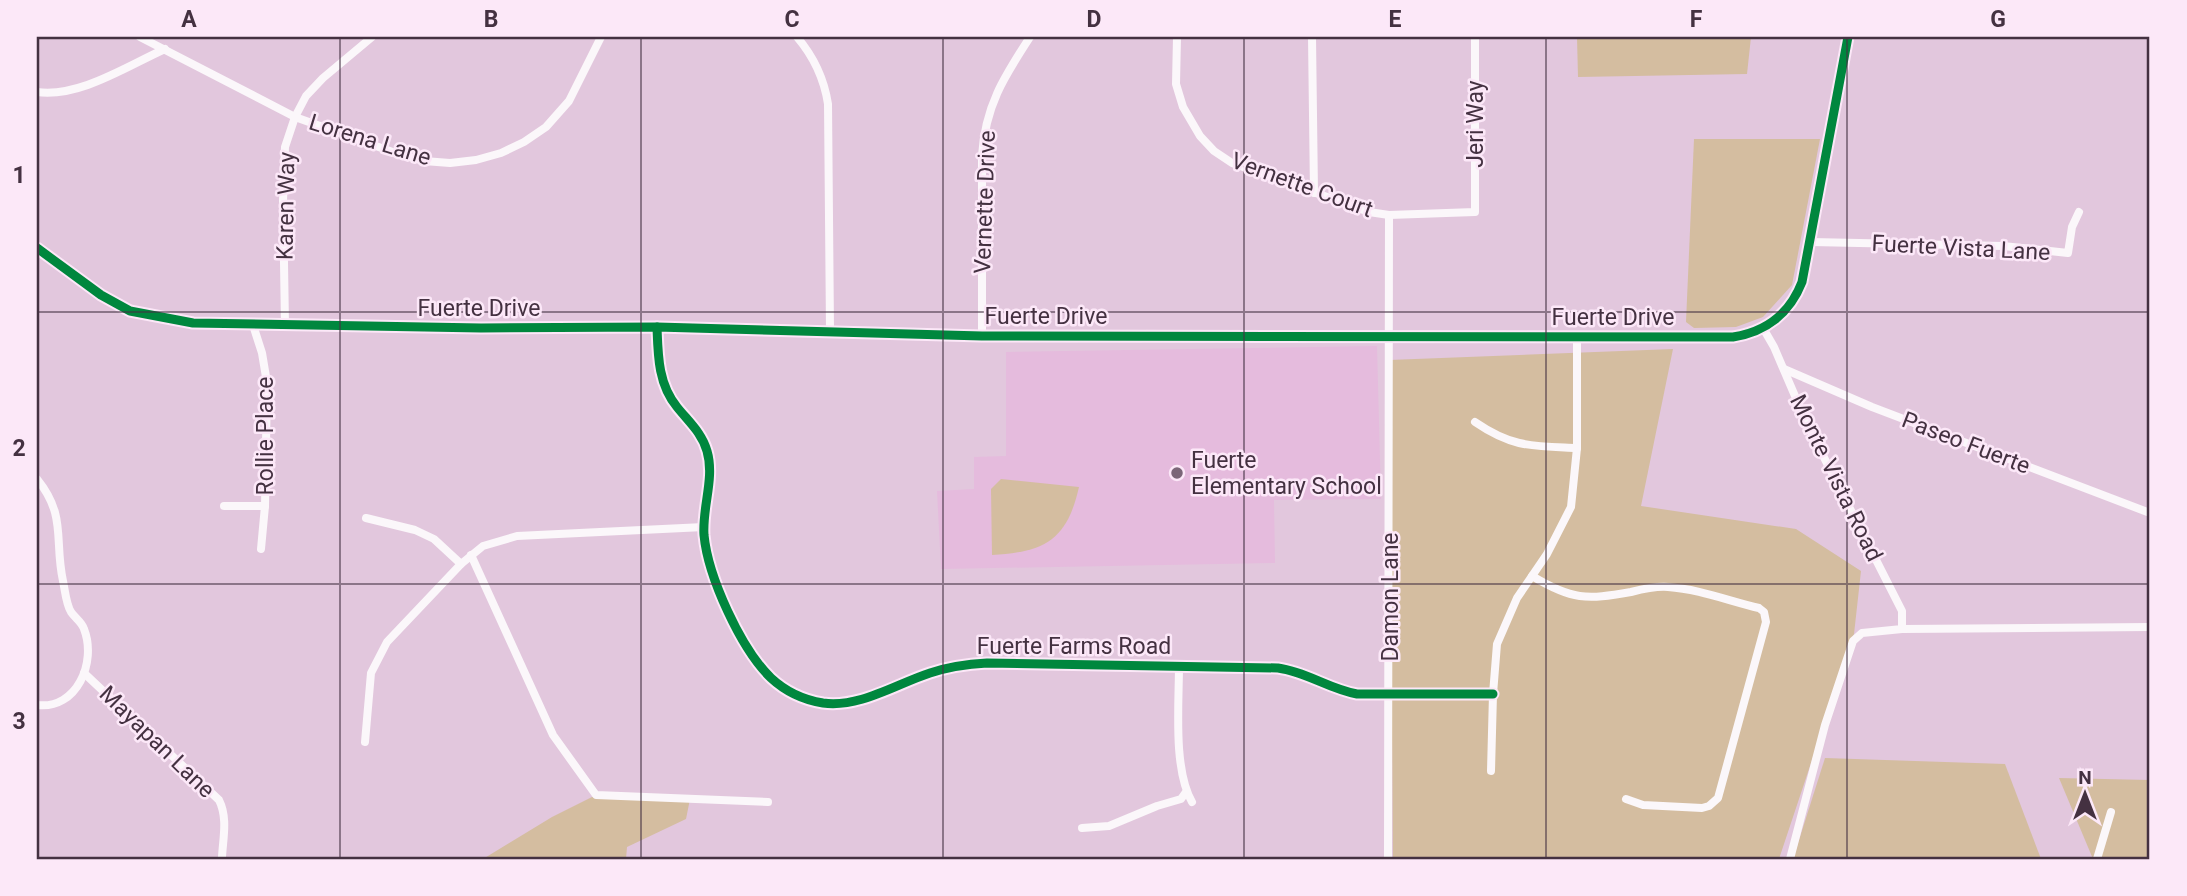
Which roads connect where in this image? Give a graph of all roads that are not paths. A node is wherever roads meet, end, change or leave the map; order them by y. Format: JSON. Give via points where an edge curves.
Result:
{"nodes":[{"id":1,"x":140,"y":37,"type":"edge"},
{"id":2,"x":372,"y":37,"type":"edge"},
{"id":3,"x":601,"y":37,"type":"edge"},
{"id":4,"x":1030,"y":37,"type":"edge"},
{"id":5,"x":1177,"y":37,"type":"edge"},
{"id":6,"x":1312,"y":37,"type":"edge"},
{"id":7,"x":1475,"y":37,"type":"edge"},
{"id":8,"x":1848,"y":37,"type":"edge"},
{"id":9,"x":800,"y":38,"type":"edge"},
{"id":10,"x":165,"y":49,"type":"junction"},
{"id":11,"x":37,"y":92,"type":"edge"},
{"id":12,"x":295,"y":117,"type":"junction"},
{"id":13,"x":1314,"y":193,"type":"junction"},
{"id":14,"x":1475,"y":212,"type":"joint"},
{"id":15,"x":2079,"y":212,"type":"dead end"},
{"id":16,"x":1389,"y":215,"type":"junction"},
{"id":17,"x":1811,"y":242,"type":"junction"},
{"id":18,"x":37,"y":248,"type":"edge"},
{"id":19,"x":253,"y":325,"type":"junction"},
{"id":20,"x":285,"y":325,"type":"junction"},
{"id":21,"x":657,"y":327,"type":"junction"},
{"id":22,"x":1763,"y":328,"type":"junction"},
{"id":23,"x":830,"y":330,"type":"junction"},
{"id":24,"x":1390,"y":335,"type":"junction"},
{"id":25,"x":982,"y":336,"type":"junction"},
{"id":26,"x":1577,"y":336,"type":"junction"},
{"id":27,"x":1784,"y":369,"type":"junction"},
{"id":28,"x":1475,"y":422,"type":"dead end"},
{"id":29,"x":1577,"y":448,"type":"junction"},
{"id":30,"x":37,"y":479,"type":"edge"},
{"id":31,"x":224,"y":506,"type":"dead end"},
{"id":32,"x":265,"y":506,"type":"junction"},
{"id":33,"x":2150,"y":513,"type":"edge"},
{"id":34,"x":366,"y":517,"type":"dead end"},
{"id":35,"x":704,"y":527,"type":"junction"},
{"id":36,"x":261,"y":549,"type":"dead end"},
{"id":37,"x":471,"y":555,"type":"junction"},
{"id":38,"x":461,"y":564,"type":"junction"},
{"id":39,"x":1532,"y":576,"type":"junction"},
{"id":40,"x":2150,"y":627,"type":"edge"},
{"id":41,"x":1902,"y":629,"type":"junction"},
{"id":42,"x":1179,"y":666,"type":"junction"},
{"id":43,"x":84,"y":673,"type":"junction"},
{"id":44,"x":1493,"y":694,"type":"junction"},
{"id":45,"x":1390,"y":695,"type":"junction"},
{"id":46,"x":37,"y":705,"type":"edge"},
{"id":47,"x":365,"y":742,"type":"dead end"},
{"id":48,"x":1491,"y":771,"type":"dead end"},
{"id":49,"x":1186,"y":792,"type":"junction"},
{"id":50,"x":1626,"y":799,"type":"dead end"},
{"id":51,"x":768,"y":802,"type":"dead end"},
{"id":52,"x":1192,"y":802,"type":"dead end"},
{"id":53,"x":2111,"y":812,"type":"dead end"},
{"id":54,"x":1082,"y":828,"type":"dead end"},
{"id":55,"x":222,"y":857,"type":"dead end"},
{"id":56,"x":1388,"y":859,"type":"edge"},
{"id":57,"x":1790,"y":859,"type":"edge"},
{"id":58,"x":2097,"y":859,"type":"edge"}],
"edges":[{"from":1,"to":10,"type":"street","name":"Lorena Lane"},
{"from":2,"to":12,"type":"street","name":"Karen Way","via":[[323,78]]},
{"from":3,"to":12,"type":"street","name":"Lorena Lane","via":[[569,101],[552,121],[524,142],[486,158],[424,161]]},
{"from":4,"to":25,"type":"street","name":"Vernette Drive","via":[[1000,83],[985,128]]},
{"from":5,"to":13,"type":"street","name":"Vernette Court","via":[[1179,95],[1200,136],[1231,163]]},
{"from":6,"to":13,"type":"street"},
{"from":7,"to":14,"type":"street","name":"Jeri Way"},
{"from":8,"to":17,"type":"street","name":"Fuerte Drive"},
{"from":9,"to":23,"type":"street","via":[[820,74],[828,104]]},
{"from":10,"to":11,"type":"street","via":[[73,90]]},
{"from":10,"to":12,"type":"street","name":"Lorena Lane"},
{"from":12,"to":20,"type":"street","name":"Karen Way","via":[[285,147]]},
{"from":13,"to":16,"type":"street","name":"Vernette Court"},
{"from":14,"to":16,"type":"street","name":"Vernette Court"},
{"from":15,"to":17,"type":"street","name":"Fuerte Vista Lane","via":[[2068,253],[2003,246]]},
{"from":16,"to":24,"type":"street","name":"Damon Lane"},
{"from":17,"to":22,"type":"street","name":"Fuerte Drive","via":[[1798,291],[1787,309]]},
{"from":18,"to":19,"type":"street","name":"Fuerte Drive","via":[[130,311],[193,323]]},
{"from":19,"to":20,"type":"street","name":"Fuerte Drive"},
{"from":19,"to":32,"type":"street","name":"Rollie Place","via":[[267,383]]},
{"from":20,"to":21,"type":"street","name":"Fuerte Drive"},
{"from":21,"to":23,"type":"street","name":"Fuerte Drive"},
{"from":21,"to":35,"type":"street","name":"Fuerte Farms Road","via":[[666,390],[699,432],[708,456]]},
{"from":22,"to":26,"type":"street","name":"Fuerte Drive","via":[[1733,337]]},
{"from":22,"to":27,"type":"street","name":"Monte Vista Road"},
{"from":23,"to":25,"type":"street","name":"Fuerte Drive"},
{"from":24,"to":25,"type":"street","name":"Fuerte Drive"},
{"from":24,"to":26,"type":"street","name":"Fuerte Drive"},
{"from":24,"to":45,"type":"street","name":"Damon Lane"},
{"from":26,"to":29,"type":"street"},
{"from":27,"to":33,"type":"street","name":"Paseo Fuerte"},
{"from":27,"to":41,"type":"street","name":"Monte Vista Road","via":[[1902,611]]},
{"from":28,"to":29,"type":"street","via":[[1495,436],[1525,446]]},
{"from":29,"to":39,"type":"street","via":[[1571,508]]},
{"from":30,"to":43,"type":"street","via":[[58,516],[69,610],[84,627],[88,648]]},
{"from":31,"to":32,"type":"street"},
{"from":32,"to":36,"type":"street","name":"Rollie Place"},
{"from":34,"to":38,"type":"street","via":[[434,539]]},
{"from":35,"to":37,"type":"street","via":[[517,536]]},
{"from":35,"to":42,"type":"street","name":"Fuerte Farms Road","via":[[715,582],[743,638],[770,677],[812,701],[830,704],[865,697],[930,673],[975,664]]},
{"from":37,"to":38,"type":"street"},
{"from":37,"to":51,"type":"street","via":[[553,736],[596,795]]},
{"from":38,"to":47,"type":"street","via":[[387,642],[371,673]]},
{"from":39,"to":44,"type":"street","via":[[1497,644]]},
{"from":39,"to":50,"type":"street","via":[[1572,596],[1602,597],[1674,587],[1764,612],[1766,622],[1717,798],[1702,808],[1643,805]]},
{"from":40,"to":41,"type":"street"},
{"from":41,"to":57,"type":"street","via":[[1862,633],[1853,641],[1825,725]]},
{"from":42,"to":45,"type":"street","name":"Fuerte Farms Road","via":[[1278,667],[1347,692]]},
{"from":42,"to":49,"type":"street","via":[[1179,745]]},
{"from":43,"to":46,"type":"street","via":[[71,695],[52,705]]},
{"from":43,"to":55,"type":"street","name":"Mayapan Lane","via":[[219,800],[225,819]]},
{"from":44,"to":45,"type":"street","name":"Fuerte Farms Road"},
{"from":44,"to":48,"type":"street"},
{"from":45,"to":56,"type":"street","name":"Damon Lane"},
{"from":49,"to":52,"type":"street"},
{"from":49,"to":54,"type":"street","via":[[1181,799],[1109,826]]},
{"from":53,"to":58,"type":"street"}]}
